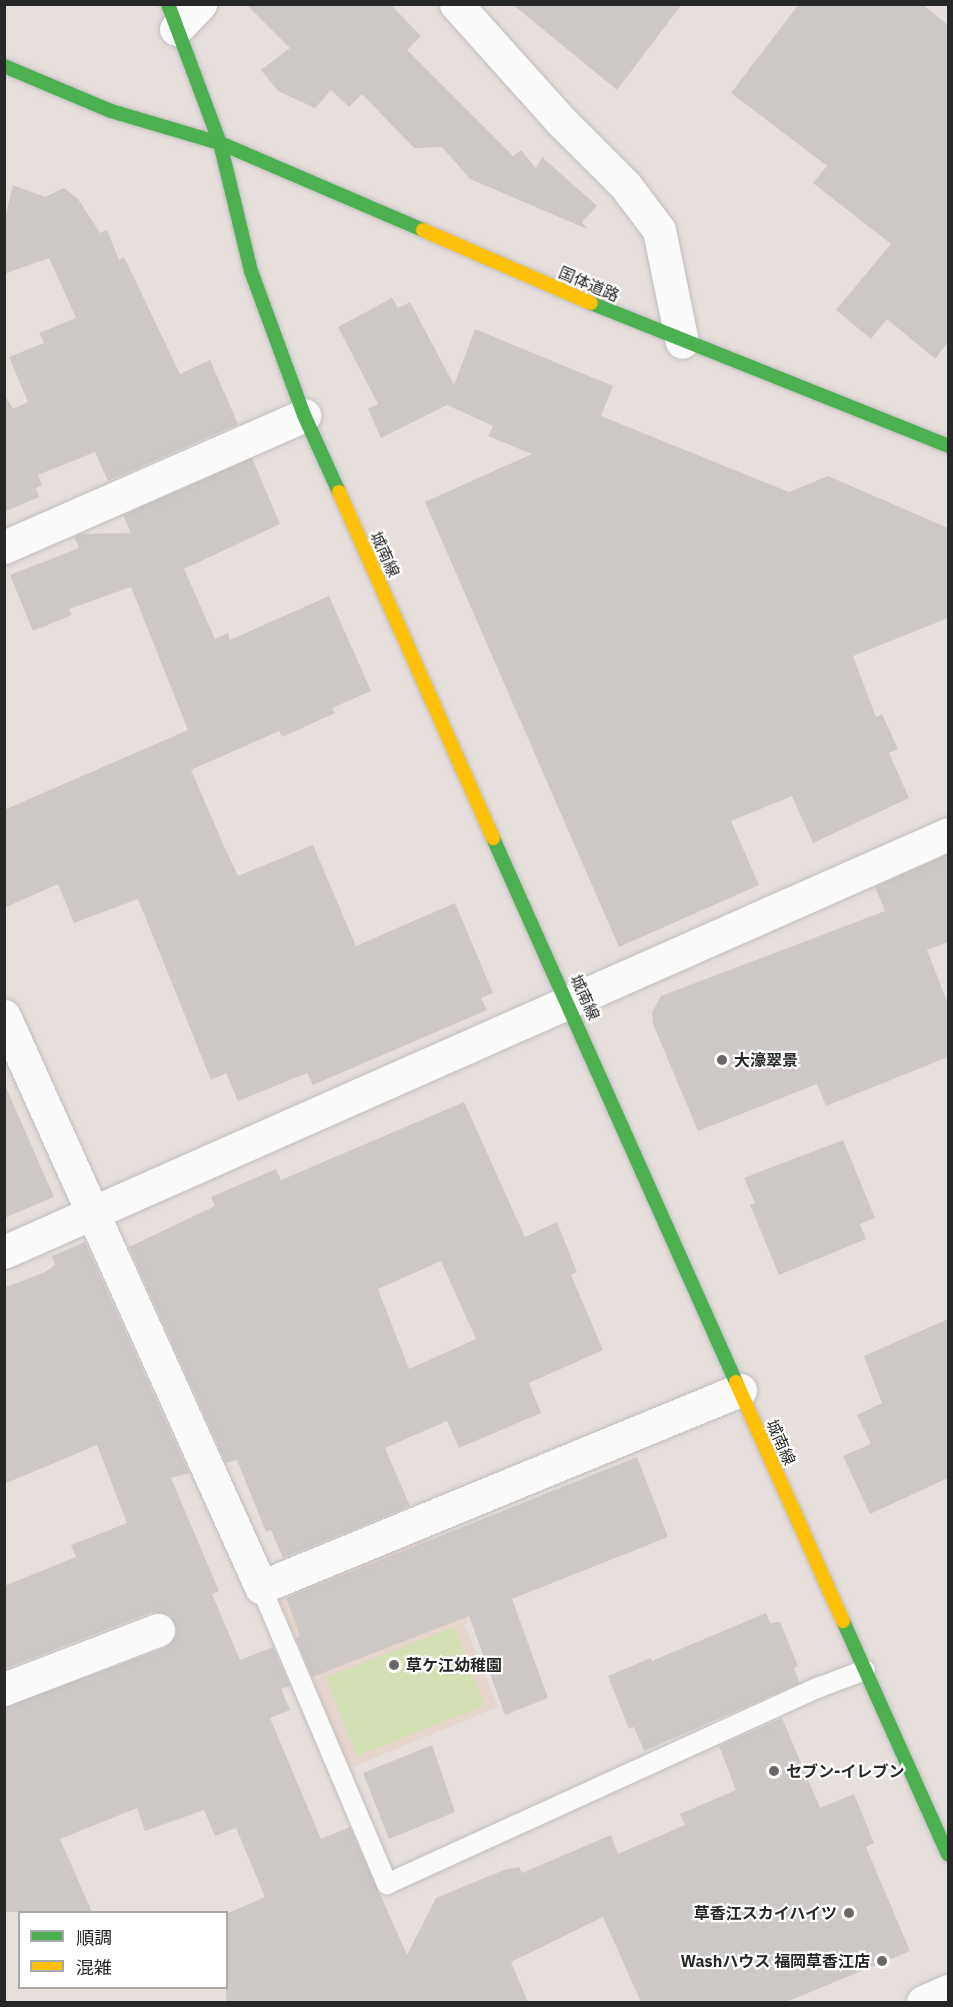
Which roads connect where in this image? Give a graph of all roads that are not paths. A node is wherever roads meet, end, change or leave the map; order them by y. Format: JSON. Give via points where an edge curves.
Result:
{"nodes":[{"id":1,"x":200,"y":4,"type":"edge"},
{"id":2,"x":456,"y":4,"type":"edge"},
{"id":3,"x":172,"y":17,"type":"edge"},
{"id":4,"x":4,"y":66,"type":"edge"},
{"id":5,"x":220,"y":143,"type":"junction"},
{"id":6,"x":682,"y":342,"type":"junction"},
{"id":7,"x":304,"y":415,"type":"junction"},
{"id":8,"x":948,"y":446,"type":"edge"},
{"id":9,"x":4,"y":547,"type":"edge"},
{"id":10,"x":947,"y":838,"type":"edge"},
{"id":11,"x":569,"y":1002,"type":"junction"},
{"id":12,"x":4,"y":1016,"type":"edge"},
{"id":13,"x":92,"y":1213,"type":"junction"},
{"id":14,"x":4,"y":1252,"type":"edge"},
{"id":15,"x":740,"y":1390,"type":"junction"},
{"id":16,"x":261,"y":1587,"type":"junction"},
{"id":17,"x":158,"y":1630,"type":"dead end"},
{"id":18,"x":865,"y":1670,"type":"junction"},
{"id":19,"x":4,"y":1689,"type":"edge"},
{"id":20,"x":948,"y":1855,"type":"edge"},
{"id":21,"x":948,"y":1991,"type":"edge"},
{"id":22,"x":923,"y":2002,"type":"edge"}],
"edges":[{"from":1,"to":3,"type":"street"},
{"from":2,"to":6,"type":"street","via":[[562,122],[625,185],[658,230]]},
{"from":3,"to":5,"type":"street","name":"城南線"},
{"from":4,"to":5,"type":"street","name":"国体道路","via":[[111,111]]},
{"from":5,"to":6,"type":"street","name":"国体道路"},
{"from":5,"to":7,"type":"street","name":"城南線","via":[[251,271]]},
{"from":6,"to":8,"type":"street","name":"国体道路"},
{"from":7,"to":9,"type":"street"},
{"from":7,"to":11,"type":"street","name":"城南線"},
{"from":10,"to":11,"type":"street"},
{"from":11,"to":13,"type":"street"},
{"from":11,"to":15,"type":"street","name":"城南線"},
{"from":12,"to":13,"type":"street"},
{"from":13,"to":14,"type":"street"},
{"from":13,"to":16,"type":"street"},
{"from":15,"to":16,"type":"street"},
{"from":15,"to":18,"type":"street","name":"城南線"},
{"from":16,"to":18,"type":"lane","via":[[387,1884]]},
{"from":17,"to":19,"type":"street"},
{"from":18,"to":20,"type":"street","name":"城南線"},
{"from":21,"to":22,"type":"street"}]}
